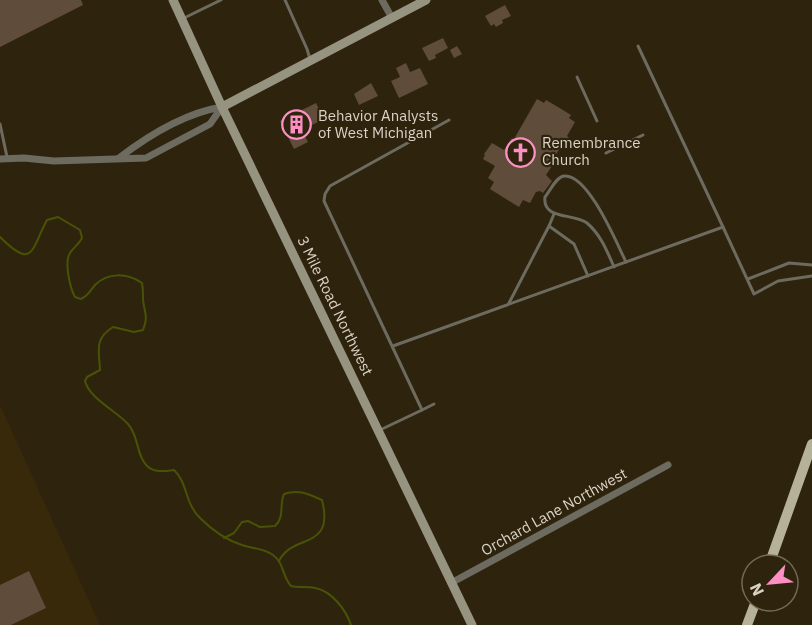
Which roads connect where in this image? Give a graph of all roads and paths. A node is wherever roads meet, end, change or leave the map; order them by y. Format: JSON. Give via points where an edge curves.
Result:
{"nodes":[{"id":1,"x":173,"y":0,"type":"edge"},
{"id":2,"x":221,"y":0,"type":"edge"},
{"id":3,"x":285,"y":0,"type":"edge"},
{"id":4,"x":382,"y":0,"type":"edge"},
{"id":5,"x":426,"y":0,"type":"edge"},
{"id":6,"x":392,"y":18,"type":"junction"},
{"id":7,"x":182,"y":19,"type":"junction"},
{"id":8,"x":638,"y":46,"type":"dead end"},
{"id":9,"x":310,"y":61,"type":"junction"},
{"id":10,"x":577,"y":77,"type":"dead end"},
{"id":11,"x":222,"y":107,"type":"junction"},
{"id":12,"x":449,"y":120,"type":"dead end"},
{"id":13,"x":597,"y":121,"type":"dead end"},
{"id":14,"x":0,"y":124,"type":"edge"},
{"id":15,"x":643,"y":135,"type":"dead end"},
{"id":16,"x":606,"y":153,"type":"dead end"},
{"id":17,"x":119,"y":158,"type":"junction"},
{"id":18,"x":4,"y":159,"type":"edge"},
{"id":19,"x":555,"y":214,"type":"junction"},
{"id":20,"x":549,"y":226,"type":"junction"},
{"id":21,"x":723,"y":226,"type":"junction"},
{"id":22,"x":626,"y":262,"type":"junction"},
{"id":23,"x":812,"y":265,"type":"edge"},
{"id":24,"x":614,"y":267,"type":"junction"},
{"id":25,"x":588,"y":276,"type":"junction"},
{"id":26,"x":812,"y":276,"type":"edge"},
{"id":27,"x":748,"y":279,"type":"junction"},
{"id":28,"x":508,"y":305,"type":"junction"},
{"id":29,"x":393,"y":346,"type":"junction"},
{"id":30,"x":434,"y":404,"type":"dead end"},
{"id":31,"x":422,"y":410,"type":"junction"},
{"id":32,"x":379,"y":431,"type":"junction"},
{"id":33,"x":812,"y":444,"type":"edge"},
{"id":34,"x":669,"y":465,"type":"dead end"},
{"id":35,"x":773,"y":553,"type":"edge"},
{"id":36,"x":452,"y":583,"type":"junction"},
{"id":37,"x":472,"y":625,"type":"edge"}],
"edges":[{"from":1,"to":7,"type":"street","name":"3 Mile Road Northwest"},
{"from":2,"to":7,"type":"lane"},
{"from":3,"to":9,"type":"lane"},
{"from":4,"to":6,"type":"street"},
{"from":5,"to":6,"type":"street"},
{"from":6,"to":9,"type":"street"},
{"from":7,"to":11,"type":"street","name":"3 Mile Road Northwest"},
{"from":8,"to":21,"type":"lane"},
{"from":9,"to":11,"type":"street"},
{"from":10,"to":13,"type":"lane"},
{"from":11,"to":17,"type":"street","via":[[204,110],[144,139]]},
{"from":11,"to":17,"type":"street","via":[[210,124],[159,152],[146,158]]},
{"from":11,"to":32,"type":"street","name":"3 Mile Road Northwest"},
{"from":12,"to":29,"type":"lane","via":[[330,186],[325,194],[324,201]]},
{"from":14,"to":18,"type":"lane"},
{"from":15,"to":16,"type":"lane"},
{"from":17,"to":18,"type":"street"},
{"from":19,"to":20,"type":"lane"},
{"from":19,"to":22,"type":"lane","via":[[546,207],[545,197],[560,177],[574,179],[601,211]]},
{"from":19,"to":24,"type":"lane","via":[[586,222],[602,238]]},
{"from":20,"to":25,"type":"lane","via":[[574,244]]},
{"from":20,"to":28,"type":"lane"},
{"from":21,"to":22,"type":"lane"},
{"from":21,"to":27,"type":"lane"},
{"from":22,"to":24,"type":"lane"},
{"from":23,"to":27,"type":"lane","via":[[789,263]]},
{"from":24,"to":25,"type":"lane"},
{"from":25,"to":28,"type":"lane"},
{"from":26,"to":27,"type":"lane","via":[[778,281],[754,294]]},
{"from":28,"to":29,"type":"lane"},
{"from":29,"to":31,"type":"lane"},
{"from":30,"to":31,"type":"lane"},
{"from":31,"to":32,"type":"lane"},
{"from":32,"to":36,"type":"street","name":"3 Mile Road Northwest"},
{"from":33,"to":35,"type":"main road"},
{"from":34,"to":36,"type":"street","name":"Orchard Lane Northwest"},
{"from":36,"to":37,"type":"street","name":"3 Mile Road Northwest"}]}
